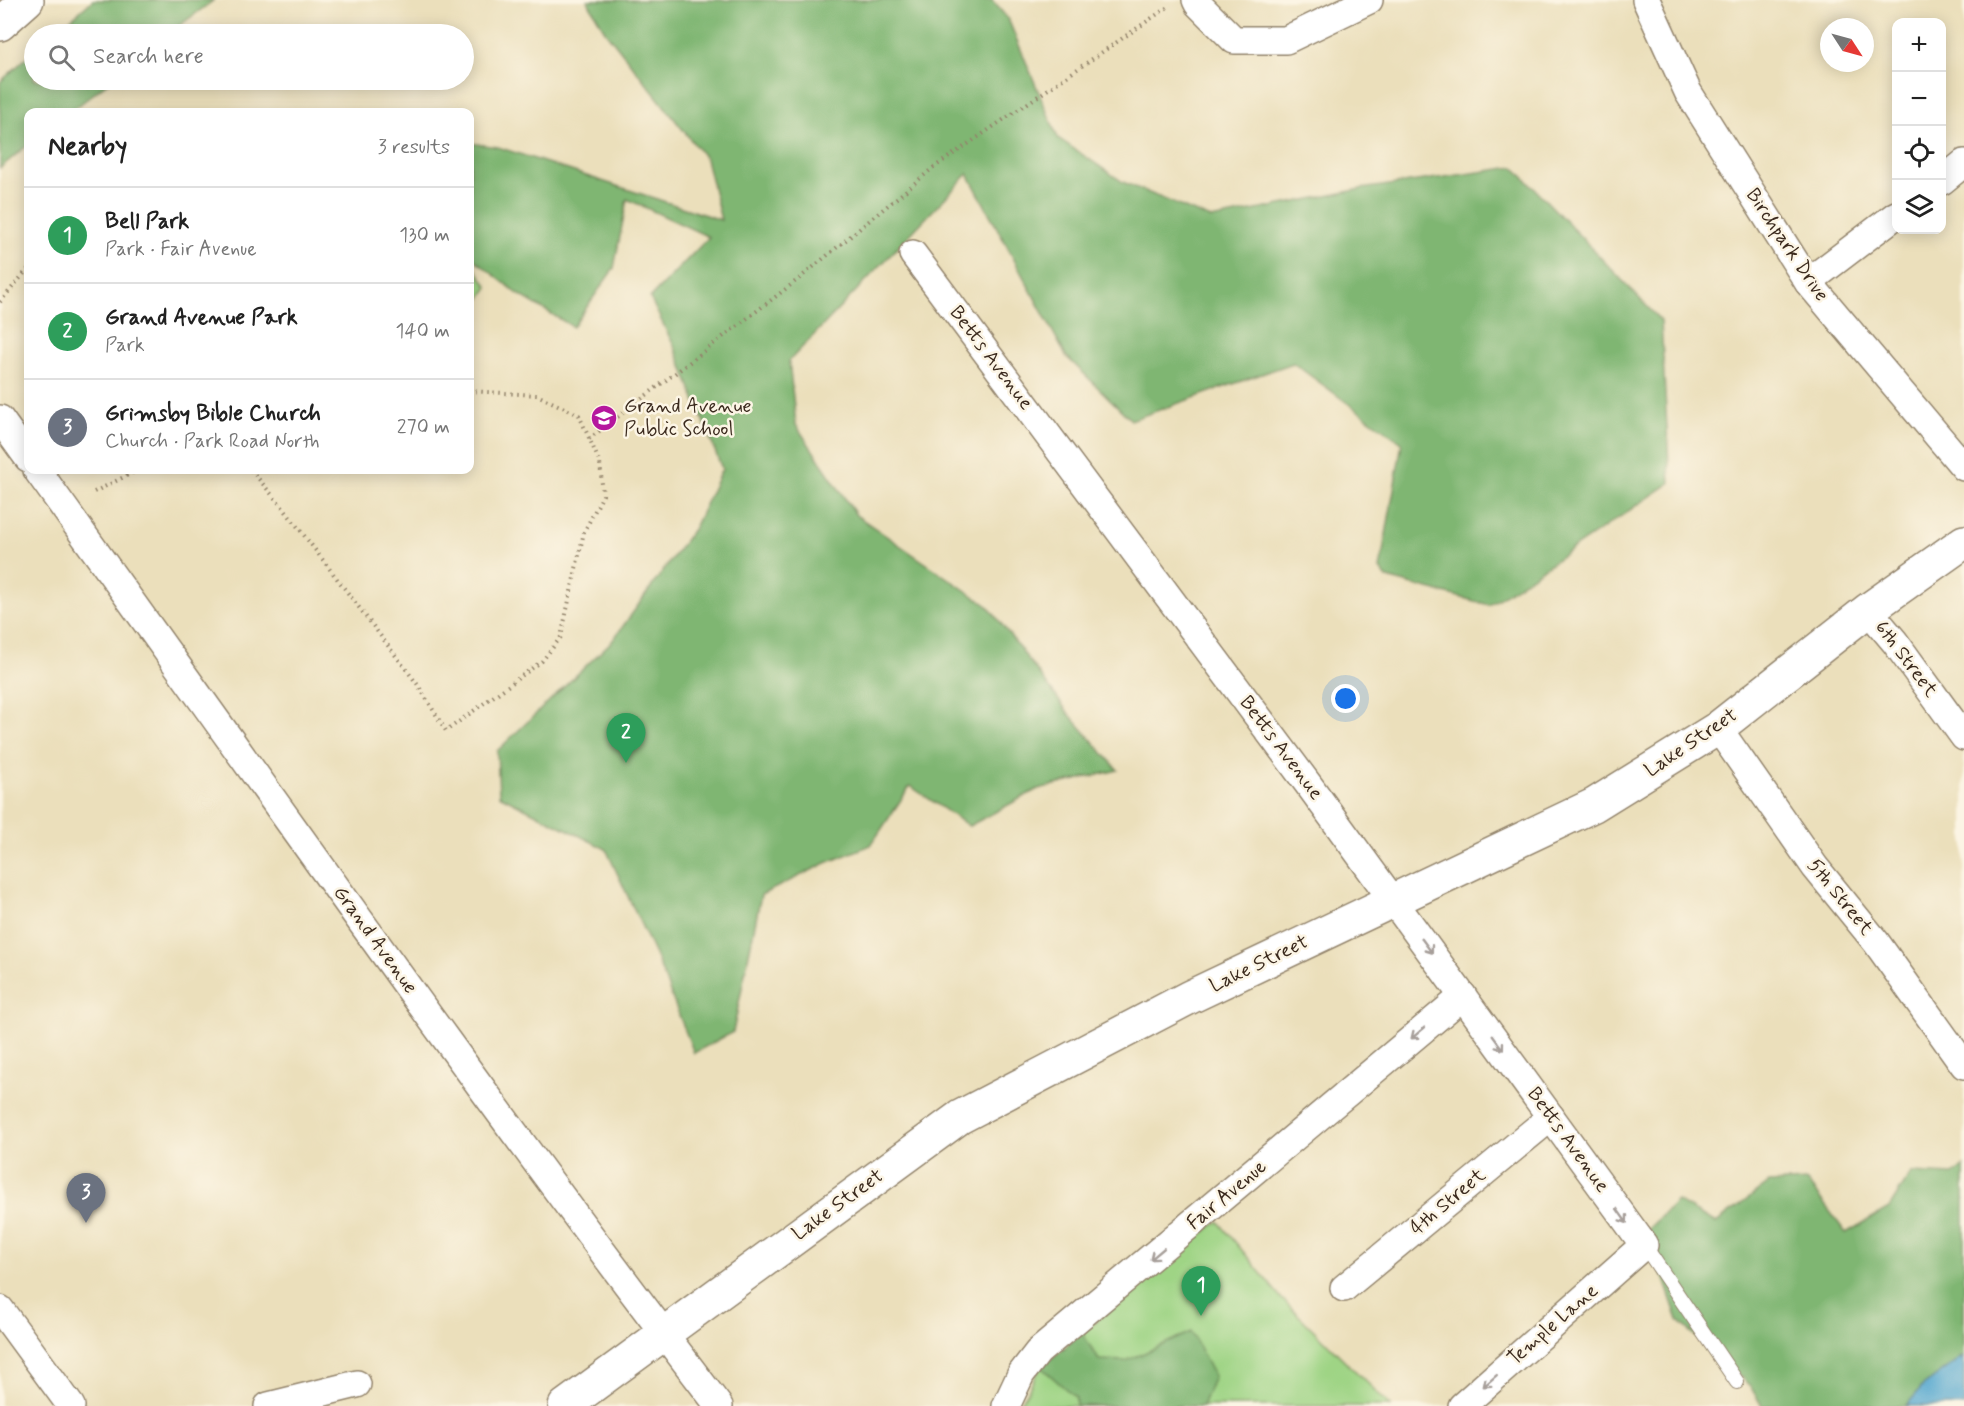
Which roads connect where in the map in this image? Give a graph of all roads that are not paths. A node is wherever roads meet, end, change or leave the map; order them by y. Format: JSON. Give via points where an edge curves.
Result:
{"nodes":[{"id":1,"x":27,"y":0,"type":"edge"},
{"id":2,"x":1370,"y":0,"type":"edge"},
{"id":3,"x":1646,"y":0,"type":"edge"},
{"id":4,"x":1184,"y":2,"type":"edge"},
{"id":5,"x":0,"y":24,"type":"edge"},
{"id":6,"x":1964,"y":164,"type":"edge"},
{"id":7,"x":1942,"y":180,"type":"edge"},
{"id":8,"x":1892,"y":218,"type":"edge"},
{"id":9,"x":913,"y":254,"type":"dead end"},
{"id":10,"x":1808,"y":282,"type":"junction"},
{"id":11,"x":0,"y":419,"type":"edge"},
{"id":12,"x":24,"y":452,"type":"edge"},
{"id":13,"x":1964,"y":467,"type":"edge"},
{"id":14,"x":40,"y":474,"type":"edge"},
{"id":15,"x":1964,"y":542,"type":"edge"},
{"id":16,"x":1868,"y":610,"type":"junction"},
{"id":17,"x":1718,"y":728,"type":"junction"},
{"id":18,"x":1964,"y":737,"type":"edge"},
{"id":19,"x":1392,"y":899,"type":"junction"},
{"id":20,"x":1463,"y":996,"type":"junction"},
{"id":21,"x":1964,"y":1065,"type":"edge"},
{"id":22,"x":1551,"y":1117,"type":"junction"},
{"id":23,"x":1644,"y":1245,"type":"junction"},
{"id":24,"x":1344,"y":1288,"type":"dead end"},
{"id":25,"x":0,"y":1309,"type":"edge"},
{"id":26,"x":662,"y":1333,"type":"junction"},
{"id":27,"x":1737,"y":1382,"type":"dead end"},
{"id":28,"x":357,"y":1384,"type":"dead end"},
{"id":29,"x":71,"y":1406,"type":"edge"},
{"id":30,"x":268,"y":1406,"type":"edge"},
{"id":31,"x":565,"y":1406,"type":"edge"},
{"id":32,"x":718,"y":1406,"type":"edge"},
{"id":33,"x":1006,"y":1406,"type":"edge"},
{"id":34,"x":1462,"y":1406,"type":"edge"}],
"edges":[{"from":1,"to":5,"type":"main road"},
{"from":2,"to":4,"type":"street","via":[[1286,40],[1234,40],[1198,4]]},
{"from":3,"to":10,"type":"street","name":"Birchpark Drive","via":[[1688,92]]},
{"from":6,"to":7,"type":"street"},
{"from":8,"to":10,"type":"street"},
{"from":9,"to":19,"type":"street","name":"Betts Avenue"},
{"from":10,"to":13,"type":"street","name":"Birchpark Drive"},
{"from":11,"to":12,"type":"street"},
{"from":14,"to":26,"type":"street","name":"Grand Avenue"},
{"from":15,"to":16,"type":"main road","name":"Lake Street"},
{"from":16,"to":17,"type":"main road","name":"Lake Street"},
{"from":16,"to":18,"type":"street","name":"6th Street"},
{"from":17,"to":19,"type":"main road","name":"Lake Street","via":[[1594,805]]},
{"from":17,"to":21,"type":"street","name":"5th Street","via":[[1815,867],[1876,942]]},
{"from":19,"to":20,"type":"street","name":"Betts Avenue","one_way":true},
{"from":19,"to":26,"type":"main road","name":"Lake Street","via":[[1190,997],[960,1117]]},
{"from":20,"to":22,"type":"street","name":"Betts Avenue","one_way":true},
{"from":20,"to":33,"type":"street","name":"Fair Avenue","one_way":true,"via":[[1038,1352],[1021,1374]]},
{"from":22,"to":23,"type":"street","name":"Betts Avenue","one_way":true},
{"from":22,"to":24,"type":"street","name":"4th Street"},
{"from":23,"to":27,"type":"lane"},
{"from":23,"to":34,"type":"street","name":"Temple Lane","one_way":true},
{"from":25,"to":29,"type":"street"},
{"from":26,"to":31,"type":"main road","name":"Lake Street"},
{"from":26,"to":32,"type":"street","name":"Grand Avenue"},
{"from":28,"to":30,"type":"street"}]}
